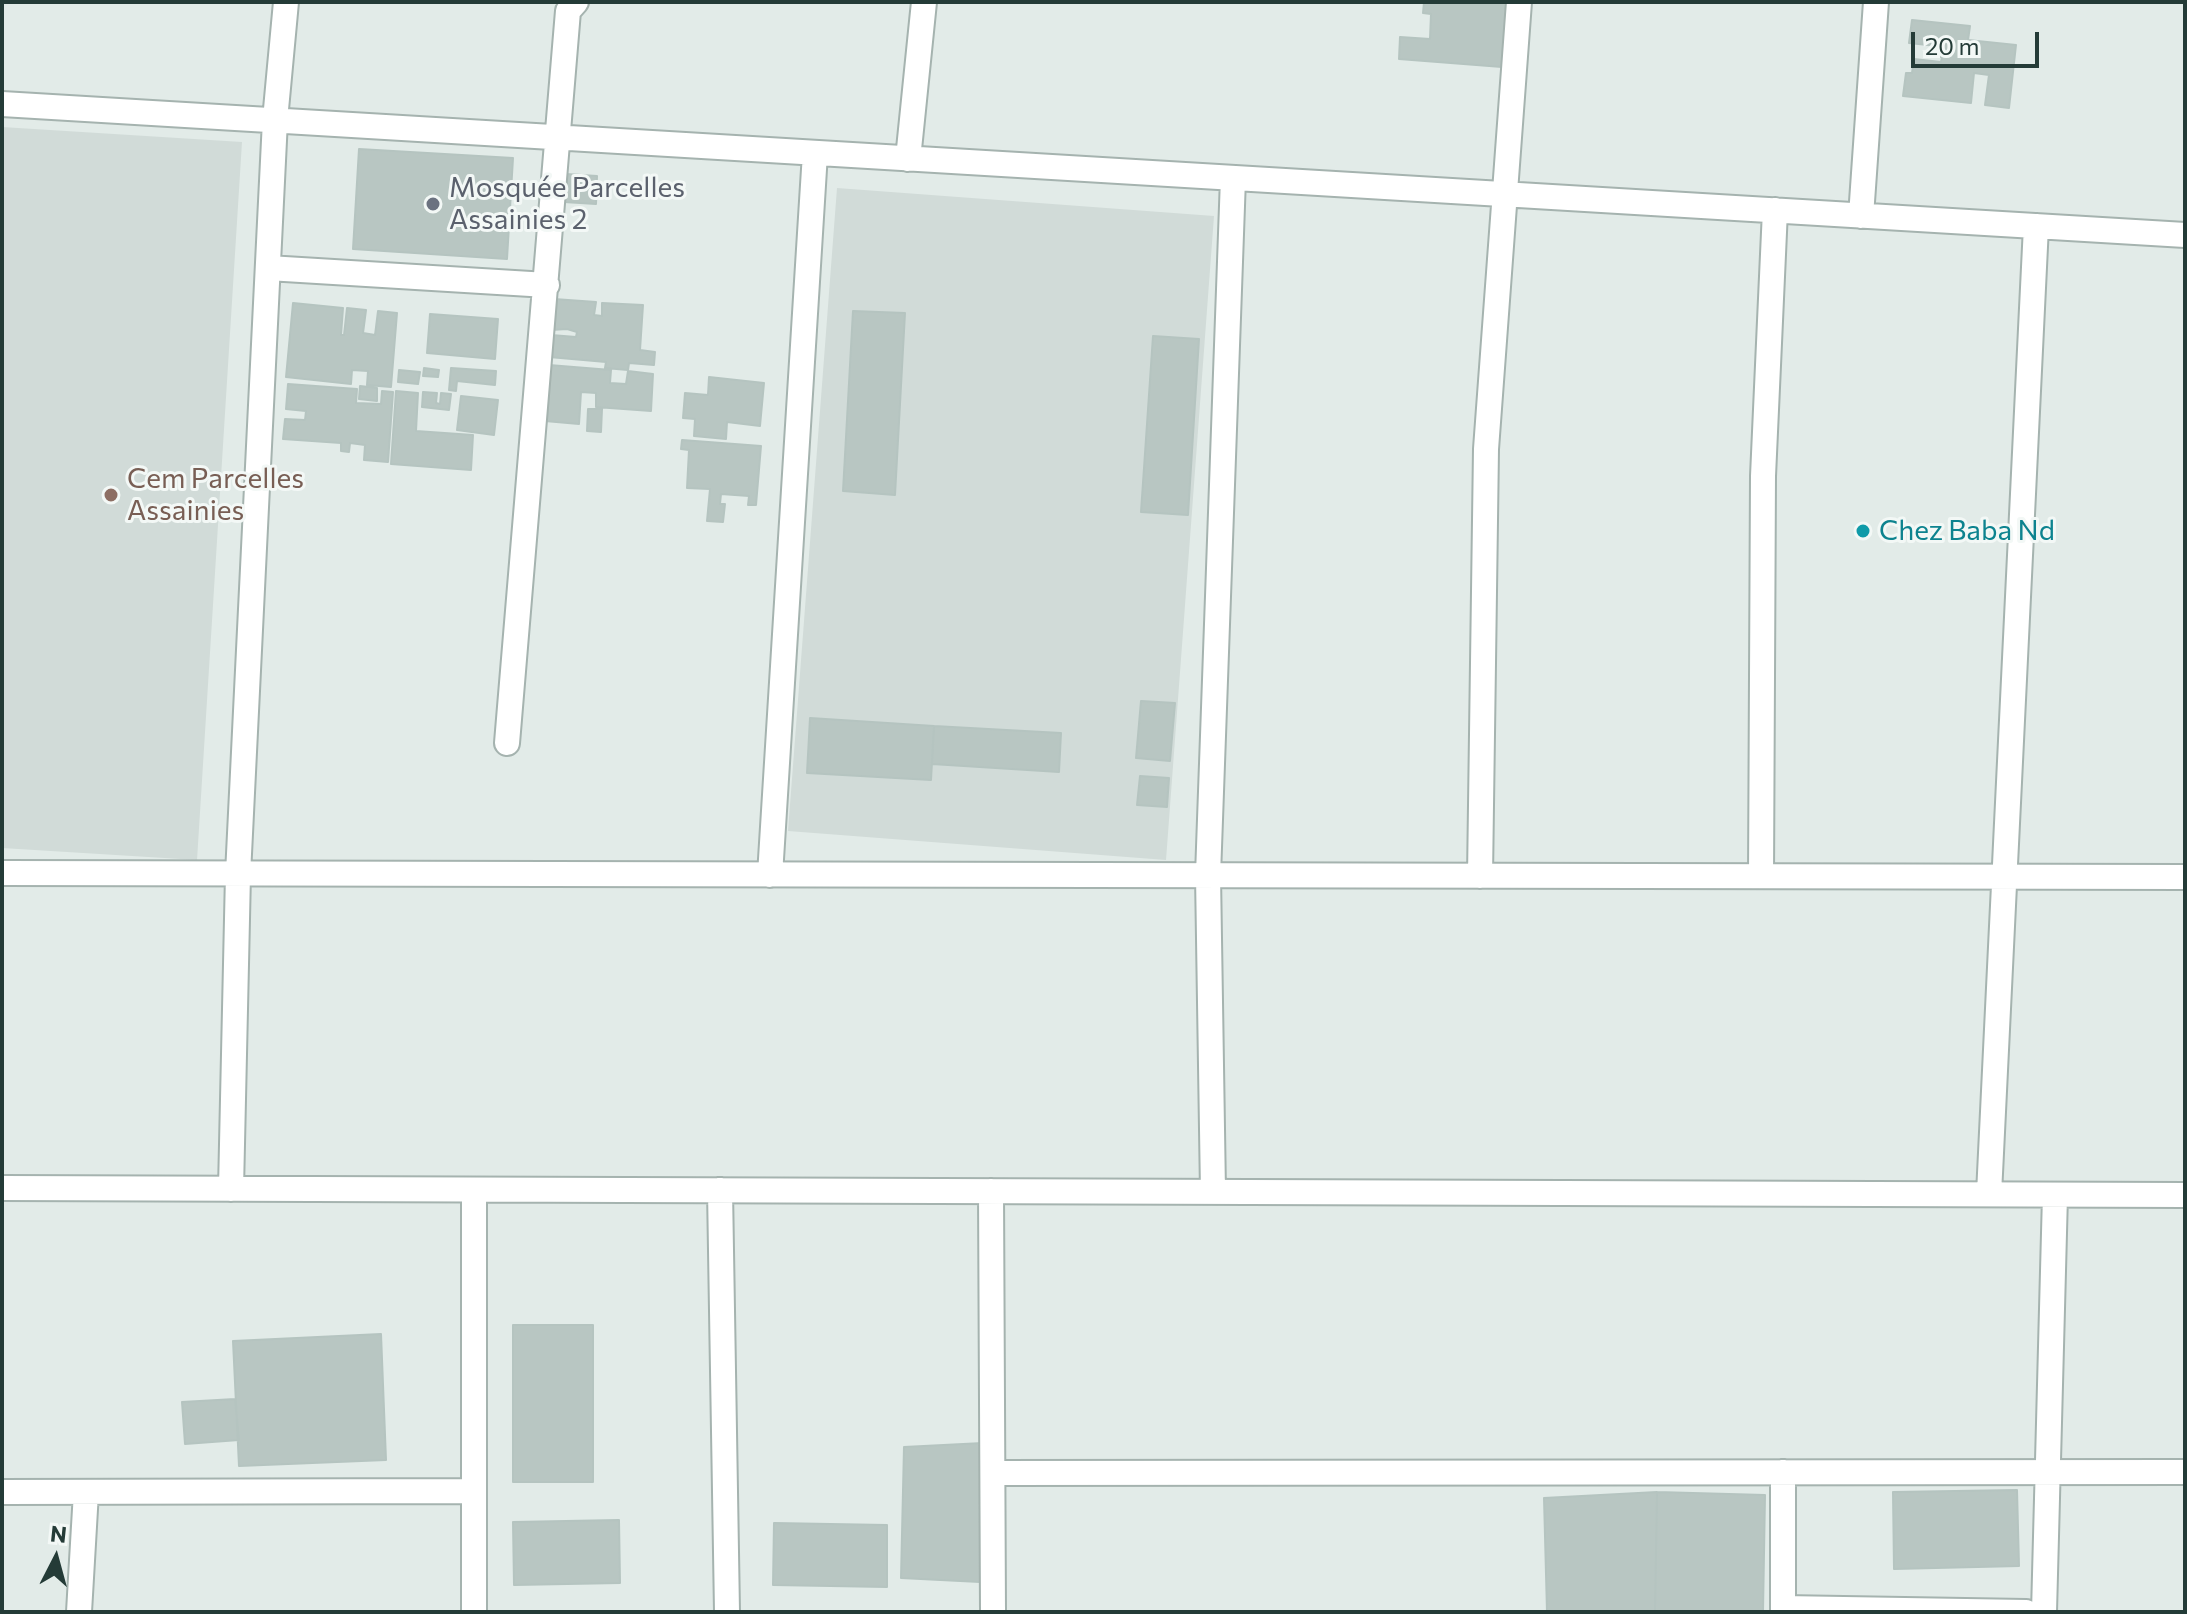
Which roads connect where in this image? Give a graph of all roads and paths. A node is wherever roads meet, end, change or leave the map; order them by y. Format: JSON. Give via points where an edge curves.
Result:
{"nodes":[{"id":1,"x":286,"y":2,"type":"edge"},
{"id":2,"x":576,"y":2,"type":"edge"},
{"id":3,"x":924,"y":2,"type":"edge"},
{"id":4,"x":1519,"y":2,"type":"edge"},
{"id":5,"x":1876,"y":2,"type":"edge"},
{"id":6,"x":2,"y":104,"type":"edge"},
{"id":7,"x":275,"y":120,"type":"junction"},
{"id":8,"x":559,"y":137,"type":"junction"},
{"id":9,"x":815,"y":153,"type":"junction"},
{"id":10,"x":908,"y":159,"type":"junction"},
{"id":11,"x":1233,"y":178,"type":"junction"},
{"id":12,"x":1504,"y":194,"type":"junction"},
{"id":13,"x":1775,"y":210,"type":"junction"},
{"id":14,"x":1861,"y":216,"type":"junction"},
{"id":15,"x":2036,"y":226,"type":"junction"},
{"id":16,"x":2185,"y":235,"type":"edge"},
{"id":17,"x":268,"y":268,"type":"junction"},
{"id":18,"x":547,"y":285,"type":"junction"},
{"id":19,"x":507,"y":743,"type":"dead end"},
{"id":20,"x":2,"y":873,"type":"edge"},
{"id":21,"x":238,"y":874,"type":"junction"},
{"id":22,"x":770,"y":875,"type":"junction"},
{"id":23,"x":1208,"y":875,"type":"junction"},
{"id":24,"x":1480,"y":876,"type":"junction"},
{"id":25,"x":1761,"y":876,"type":"junction"},
{"id":26,"x":2003,"y":876,"type":"junction"},
{"id":27,"x":2185,"y":877,"type":"edge"},
{"id":28,"x":2,"y":1188,"type":"edge"},
{"id":29,"x":231,"y":1189,"type":"junction"},
{"id":30,"x":474,"y":1190,"type":"junction"},
{"id":31,"x":720,"y":1190,"type":"junction"},
{"id":32,"x":991,"y":1191,"type":"junction"},
{"id":33,"x":1213,"y":1192,"type":"junction"},
{"id":34,"x":1989,"y":1194,"type":"junction"},
{"id":35,"x":2055,"y":1195,"type":"junction"},
{"id":36,"x":2185,"y":1195,"type":"edge"},
{"id":37,"x":1783,"y":1472,"type":"junction"},
{"id":38,"x":2049,"y":1472,"type":"junction"},
{"id":39,"x":2185,"y":1472,"type":"edge"},
{"id":40,"x":993,"y":1473,"type":"junction"},
{"id":41,"x":474,"y":1491,"type":"junction"},
{"id":42,"x":2,"y":1492,"type":"edge"},
{"id":43,"x":86,"y":1492,"type":"junction"},
{"id":44,"x":1783,"y":1610,"type":"edge"},
{"id":45,"x":79,"y":1612,"type":"edge"},
{"id":46,"x":474,"y":1612,"type":"edge"},
{"id":47,"x":727,"y":1612,"type":"edge"},
{"id":48,"x":993,"y":1612,"type":"edge"},
{"id":49,"x":2026,"y":1612,"type":"edge"},
{"id":50,"x":2044,"y":1612,"type":"edge"}],
"edges":[{"from":1,"to":7,"type":"street"},
{"from":2,"to":8,"type":"street","via":[[568,11]]},
{"from":3,"to":10,"type":"street"},
{"from":4,"to":12,"type":"street"},
{"from":5,"to":14,"type":"street"},
{"from":6,"to":7,"type":"street"},
{"from":7,"to":8,"type":"street"},
{"from":7,"to":17,"type":"street"},
{"from":8,"to":9,"type":"street"},
{"from":8,"to":18,"type":"street"},
{"from":9,"to":10,"type":"street"},
{"from":9,"to":22,"type":"street"},
{"from":10,"to":11,"type":"street"},
{"from":11,"to":12,"type":"street"},
{"from":11,"to":23,"type":"street"},
{"from":12,"to":13,"type":"street"},
{"from":12,"to":24,"type":"street","via":[[1486,449]]},
{"from":13,"to":14,"type":"street"},
{"from":13,"to":25,"type":"street","via":[[1763,476]]},
{"from":14,"to":15,"type":"street"},
{"from":15,"to":16,"type":"street"},
{"from":15,"to":26,"type":"street"},
{"from":17,"to":18,"type":"street"},
{"from":17,"to":21,"type":"street"},
{"from":18,"to":19,"type":"street"},
{"from":20,"to":21,"type":"street"},
{"from":21,"to":22,"type":"street"},
{"from":21,"to":29,"type":"street"},
{"from":22,"to":23,"type":"street"},
{"from":23,"to":24,"type":"street"},
{"from":23,"to":33,"type":"street"},
{"from":24,"to":25,"type":"street"},
{"from":25,"to":26,"type":"street"},
{"from":26,"to":27,"type":"street"},
{"from":26,"to":34,"type":"street"},
{"from":28,"to":29,"type":"street"},
{"from":29,"to":30,"type":"street"},
{"from":30,"to":31,"type":"street"},
{"from":30,"to":41,"type":"street"},
{"from":31,"to":32,"type":"street"},
{"from":31,"to":47,"type":"street"},
{"from":32,"to":33,"type":"street"},
{"from":32,"to":40,"type":"street"},
{"from":33,"to":34,"type":"street"},
{"from":34,"to":35,"type":"street"},
{"from":35,"to":36,"type":"street"},
{"from":35,"to":38,"type":"street"},
{"from":37,"to":38,"type":"street"},
{"from":37,"to":40,"type":"street"},
{"from":37,"to":44,"type":"street"},
{"from":38,"to":39,"type":"street"},
{"from":38,"to":50,"type":"street"},
{"from":40,"to":48,"type":"street"},
{"from":41,"to":43,"type":"street"},
{"from":41,"to":46,"type":"street"},
{"from":42,"to":43,"type":"street"},
{"from":43,"to":45,"type":"street"},
{"from":44,"to":49,"type":"street"}]}
